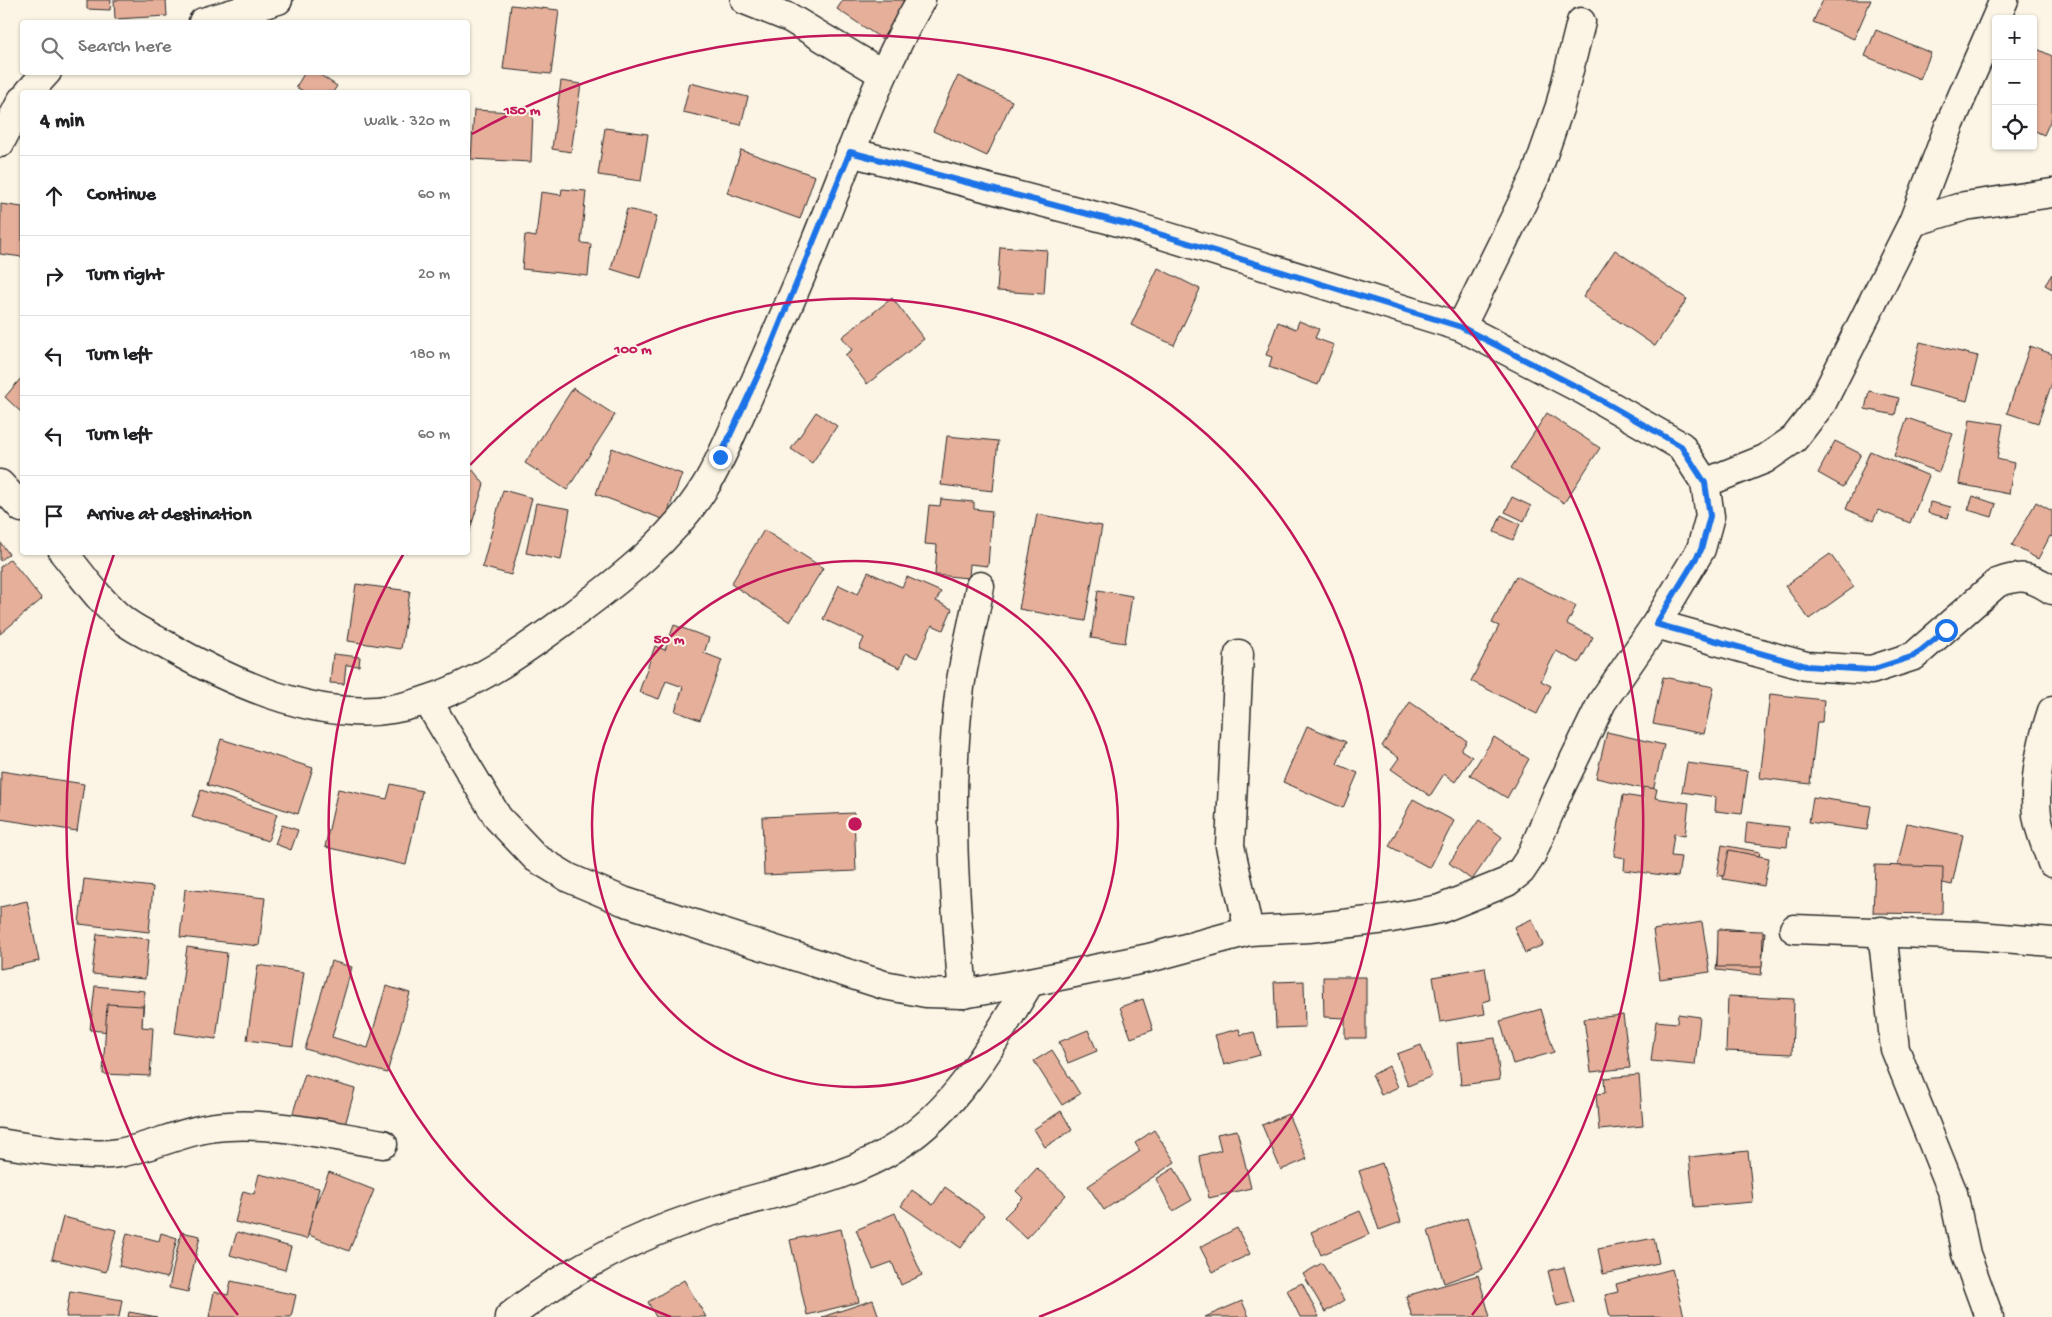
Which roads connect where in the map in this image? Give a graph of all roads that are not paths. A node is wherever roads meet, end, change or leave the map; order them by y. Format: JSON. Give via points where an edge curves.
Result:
{"nodes":[{"id":1,"x":278,"y":0,"type":"edge"},
{"id":2,"x":745,"y":0,"type":"edge"},
{"id":3,"x":921,"y":0,"type":"edge"},
{"id":4,"x":2004,"y":0,"type":"edge"},
{"id":5,"x":210,"y":20,"type":"edge"},
{"id":6,"x":1581,"y":22,"type":"dead end"},
{"id":7,"x":883,"y":74,"type":"junction"},
{"id":8,"x":44,"y":75,"type":"edge"},
{"id":9,"x":31,"y":90,"type":"edge"},
{"id":10,"x":20,"y":104,"type":"edge"},
{"id":11,"x":0,"y":143,"type":"edge"},
{"id":12,"x":850,"y":152,"type":"junction"},
{"id":13,"x":2052,"y":193,"type":"edge"},
{"id":14,"x":1912,"y":222,"type":"junction"},
{"id":15,"x":1461,"y":327,"type":"junction"},
{"id":16,"x":1705,"y":483,"type":"junction"},
{"id":17,"x":0,"y":484,"type":"edge"},
{"id":18,"x":20,"y":506,"type":"edge"},
{"id":19,"x":66,"y":555,"type":"edge"},
{"id":20,"x":980,"y":586,"type":"dead end"},
{"id":21,"x":2052,"y":590,"type":"edge"},
{"id":22,"x":1656,"y":624,"type":"junction"},
{"id":23,"x":1239,"y":654,"type":"dead end"},
{"id":24,"x":427,"y":700,"type":"junction"},
{"id":25,"x":2052,"y":711,"type":"edge"},
{"id":26,"x":2052,"y":863,"type":"edge"},
{"id":27,"x":1794,"y":929,"type":"dead end"},
{"id":28,"x":1249,"y":931,"type":"junction"},
{"id":29,"x":1882,"y":931,"type":"junction"},
{"id":30,"x":2052,"y":942,"type":"edge"},
{"id":31,"x":1030,"y":982,"type":"junction"},
{"id":32,"x":963,"y":994,"type":"junction"},
{"id":33,"x":0,"y":1143,"type":"edge"},
{"id":34,"x":383,"y":1144,"type":"dead end"},
{"id":35,"x":509,"y":1317,"type":"edge"},
{"id":36,"x":1989,"y":1317,"type":"edge"}],
"edges":[{"from":1,"to":5,"type":"street"},
{"from":2,"to":7,"type":"street","via":[[790,18]]},
{"from":3,"to":7,"type":"street"},
{"from":4,"to":14,"type":"street"},
{"from":6,"to":15,"type":"street","via":[[1560,106],[1536,176]]},
{"from":7,"to":12,"type":"street"},
{"from":8,"to":9,"type":"street"},
{"from":10,"to":11,"type":"street"},
{"from":12,"to":15,"type":"street","via":[[1130,225]]},
{"from":12,"to":24,"type":"street","via":[[766,358],[717,464],[693,504],[650,553],[608,589],[534,643],[467,685]]},
{"from":13,"to":14,"type":"street","via":[[1965,206]]},
{"from":14,"to":16,"type":"street","via":[[1822,403],[1794,438],[1765,459]]},
{"from":15,"to":16,"type":"street","via":[[1585,391],[1681,446]]},
{"from":16,"to":22,"type":"street","via":[[1710,516],[1701,550]]},
{"from":17,"to":18,"type":"street"},
{"from":19,"to":24,"type":"street","via":[[108,606],[125,621],[189,659],[258,690],[322,708],[362,712],[394,709]]},
{"from":20,"to":32,"type":"street","via":[[960,686],[954,766],[954,842]]},
{"from":21,"to":22,"type":"street","via":[[2034,578],[2014,577],[1997,584],[1914,656],[1871,670],[1806,666]]},
{"from":22,"to":28,"type":"street","via":[[1602,702],[1531,856],[1507,882],[1440,909],[1309,928]]},
{"from":23,"to":28,"type":"street","via":[[1230,846]]},
{"from":24,"to":32,"type":"street","via":[[498,818],[536,858],[569,878],[632,904],[884,985],[926,993]]},
{"from":25,"to":26,"type":"street","via":[[2041,745],[2037,816]]},
{"from":27,"to":29,"type":"street"},
{"from":28,"to":31,"type":"street","via":[[1149,958]]},
{"from":29,"to":30,"type":"street"},
{"from":29,"to":36,"type":"street","via":[[1895,1049],[1953,1193],[1966,1254]]},
{"from":31,"to":32,"type":"street"},
{"from":31,"to":35,"type":"street","via":[[971,1075],[933,1117],[902,1144],[869,1163],[663,1228],[597,1259],[537,1295]]},
{"from":33,"to":34,"type":"street","via":[[117,1154],[183,1134],[226,1126],[265,1125]]}]}
